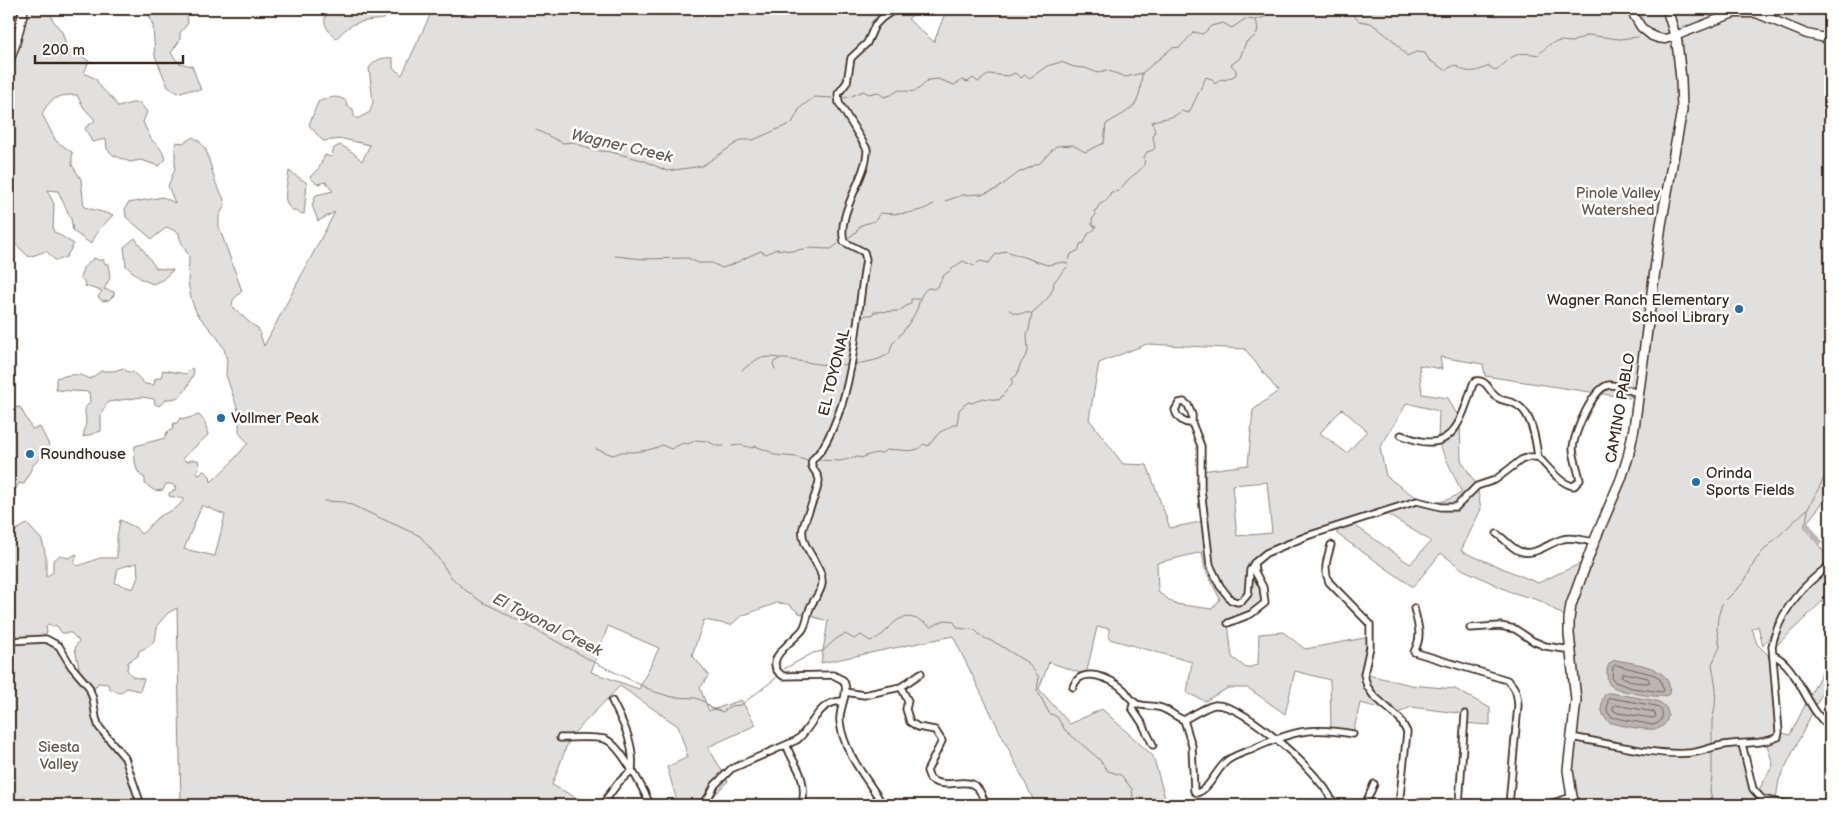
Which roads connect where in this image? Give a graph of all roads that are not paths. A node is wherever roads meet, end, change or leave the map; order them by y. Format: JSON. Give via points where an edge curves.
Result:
{"nodes":[{"id":1,"x":24,"y":9,"type":"edge"},
{"id":2,"x":895,"y":9,"type":"edge"},
{"id":3,"x":1630,"y":9,"type":"edge"},
{"id":4,"x":1667,"y":9,"type":"edge"},
{"id":5,"x":1675,"y":36,"type":"junction"},
{"id":6,"x":1830,"y":39,"type":"edge"},
{"id":7,"x":9,"y":60,"type":"edge"},
{"id":8,"x":1638,"y":393,"type":"junction"},
{"id":9,"x":1192,"y":423,"type":"dead end"},
{"id":10,"x":1401,"y":435,"type":"dead end"},
{"id":11,"x":1538,"y":458,"type":"junction"},
{"id":12,"x":1497,"y":534,"type":"dead end"},
{"id":13,"x":1594,"y":542,"type":"junction"},
{"id":14,"x":1331,"y":545,"type":"dead end"},
{"id":15,"x":1254,"y":563,"type":"junction"},
{"id":16,"x":1830,"y":565,"type":"edge"},
{"id":17,"x":1414,"y":608,"type":"dead end"},
{"id":18,"x":1228,"y":623,"type":"dead end"},
{"id":19,"x":1470,"y":628,"type":"dead end"},
{"id":20,"x":9,"y":641,"type":"edge"},
{"id":21,"x":1570,"y":650,"type":"junction"},
{"id":22,"x":1773,"y":656,"type":"junction"},
{"id":23,"x":922,"y":673,"type":"dead end"},
{"id":24,"x":901,"y":687,"type":"junction"},
{"id":25,"x":1073,"y":687,"type":"dead end"},
{"id":26,"x":845,"y":692,"type":"junction"},
{"id":27,"x":612,"y":700,"type":"dead end"},
{"id":28,"x":843,"y":701,"type":"junction"},
{"id":29,"x":1134,"y":702,"type":"junction"},
{"id":30,"x":1465,"y":714,"type":"dead end"},
{"id":31,"x":1184,"y":720,"type":"junction"},
{"id":32,"x":1830,"y":728,"type":"edge"},
{"id":33,"x":1354,"y":734,"type":"dead end"},
{"id":34,"x":1572,"y":737,"type":"junction"},
{"id":35,"x":560,"y":738,"type":"dead end"},
{"id":36,"x":1275,"y":739,"type":"junction"},
{"id":37,"x":1742,"y":744,"type":"junction"},
{"id":38,"x":1153,"y":745,"type":"dead end"},
{"id":39,"x":787,"y":746,"type":"junction"},
{"id":40,"x":632,"y":770,"type":"junction"},
{"id":41,"x":1374,"y":784,"type":"dead end"},
{"id":42,"x":1574,"y":801,"type":"edge"},
{"id":43,"x":141,"y":805,"type":"edge"},
{"id":44,"x":608,"y":805,"type":"edge"},
{"id":45,"x":650,"y":805,"type":"edge"},
{"id":46,"x":701,"y":805,"type":"edge"},
{"id":47,"x":802,"y":805,"type":"edge"},
{"id":48,"x":883,"y":805,"type":"edge"},
{"id":49,"x":985,"y":805,"type":"edge"},
{"id":50,"x":1336,"y":805,"type":"edge"},
{"id":51,"x":1365,"y":805,"type":"edge"},
{"id":52,"x":1399,"y":805,"type":"edge"},
{"id":53,"x":1458,"y":805,"type":"edge"},
{"id":54,"x":1509,"y":805,"type":"edge"},
{"id":55,"x":1546,"y":805,"type":"edge"},
{"id":56,"x":1790,"y":805,"type":"edge"}],
"edges":[{"from":1,"to":7,"type":"street"},
{"from":2,"to":26,"type":"street","name":"EL TOYONAL","via":[[875,25],[867,43],[851,58],[847,82],[838,94],[839,103],[867,149],[842,236],[844,242],[864,252],[866,259],[857,336],[842,403],[823,447],[812,461],[819,480],[803,527],[805,543],[820,573],[822,586],[803,629],[783,648],[776,665],[783,676],[838,677],[846,684]]},
{"from":3,"to":5,"type":"street","via":[[1641,27],[1652,36],[1665,39]]},
{"from":4,"to":5,"type":"main road","name":"CAMINO PABLO"},
{"from":5,"to":6,"type":"street","via":[[1734,13],[1756,13],[1807,34]]},
{"from":5,"to":8,"type":"main road","name":"CAMINO PABLO","via":[[1682,110],[1661,225]]},
{"from":8,"to":11,"type":"street","via":[[1609,384],[1598,392],[1578,426],[1574,441],[1573,451],[1580,480],[1574,486],[1562,481]]},
{"from":8,"to":13,"type":"main road","name":"CAMINO PABLO","via":[[1628,456]]},
{"from":9,"to":15,"type":"street","via":[[1201,446],[1201,489],[1210,565],[1220,586],[1232,600],[1242,600],[1248,594],[1250,570]]},
{"from":10,"to":11,"type":"street","via":[[1428,442],[1444,438],[1457,426],[1473,384],[1480,380],[1499,399],[1518,405],[1525,412]]},
{"from":11,"to":15,"type":"street","via":[[1521,460],[1495,480],[1478,486],[1456,507],[1417,501],[1307,536],[1266,553]]},
{"from":12,"to":13,"type":"street","via":[[1514,548],[1530,553],[1563,539]]},
{"from":13,"to":21,"type":"main road","name":"CAMINO PABLO","via":[[1571,605]]},
{"from":14,"to":52,"type":"street","via":[[1325,574],[1370,624],[1370,646],[1364,674],[1367,686],[1400,719],[1407,732]]},
{"from":15,"to":18,"type":"street","via":[[1265,603],[1251,614]]},
{"from":16,"to":22,"type":"street","via":[[1799,592],[1783,615],[1775,633]]},
{"from":17,"to":54,"type":"street","via":[[1420,633],[1414,652],[1507,680],[1516,691],[1518,705]]},
{"from":19,"to":21,"type":"street","via":[[1500,626],[1515,629],[1545,646]]},
{"from":20,"to":43,"type":"street","via":[[46,639],[59,646],[89,687],[96,718],[125,758]]},
{"from":21,"to":34,"type":"main road","name":"CAMINO PABLO","via":[[1576,700]]},
{"from":22,"to":32,"type":"street","via":[[1791,670],[1813,710]]},
{"from":22,"to":37,"type":"street","via":[[1778,737]]},
{"from":23,"to":24,"type":"street"},
{"from":24,"to":26,"type":"street","via":[[864,695]]},
{"from":24,"to":49,"type":"street","via":[[908,701],[906,709],[910,722],[935,730],[942,741],[927,771],[930,780],[942,784],[966,782],[974,785]]},
{"from":25,"to":29,"type":"street","via":[[1080,676],[1100,677],[1115,683]]},
{"from":26,"to":28,"type":"street"},
{"from":27,"to":40,"type":"street","via":[[630,744]]},
{"from":28,"to":39,"type":"street","via":[[823,706],[804,734]]},
{"from":28,"to":48,"type":"street","via":[[840,721],[849,750]]},
{"from":29,"to":31,"type":"street","via":[[1162,708]]},
{"from":29,"to":38,"type":"street","via":[[1132,708]]},
{"from":30,"to":53,"type":"street"},
{"from":31,"to":36,"type":"street","via":[[1214,705],[1235,709]]},
{"from":31,"to":36,"type":"street","via":[[1192,746],[1194,790],[1197,793],[1203,791],[1229,759]]},
{"from":33,"to":36,"type":"street","via":[[1313,729]]},
{"from":34,"to":37,"type":"street","via":[[1681,753]]},
{"from":34,"to":42,"type":"main road","name":"CAMINO PABLO","via":[[1568,770]]},
{"from":35,"to":40,"type":"street","via":[[606,739]]},
{"from":36,"to":50,"type":"street","via":[[1324,787]]},
{"from":37,"to":56,"type":"street","via":[[1753,789],[1762,800]]},
{"from":39,"to":46,"type":"street","via":[[730,769]]},
{"from":39,"to":47,"type":"street","via":[[801,778]]},
{"from":40,"to":44,"type":"street","via":[[607,798]]},
{"from":40,"to":45,"type":"street"},
{"from":41,"to":51,"type":"street"},
{"from":42,"to":55,"type":"street"}]}
